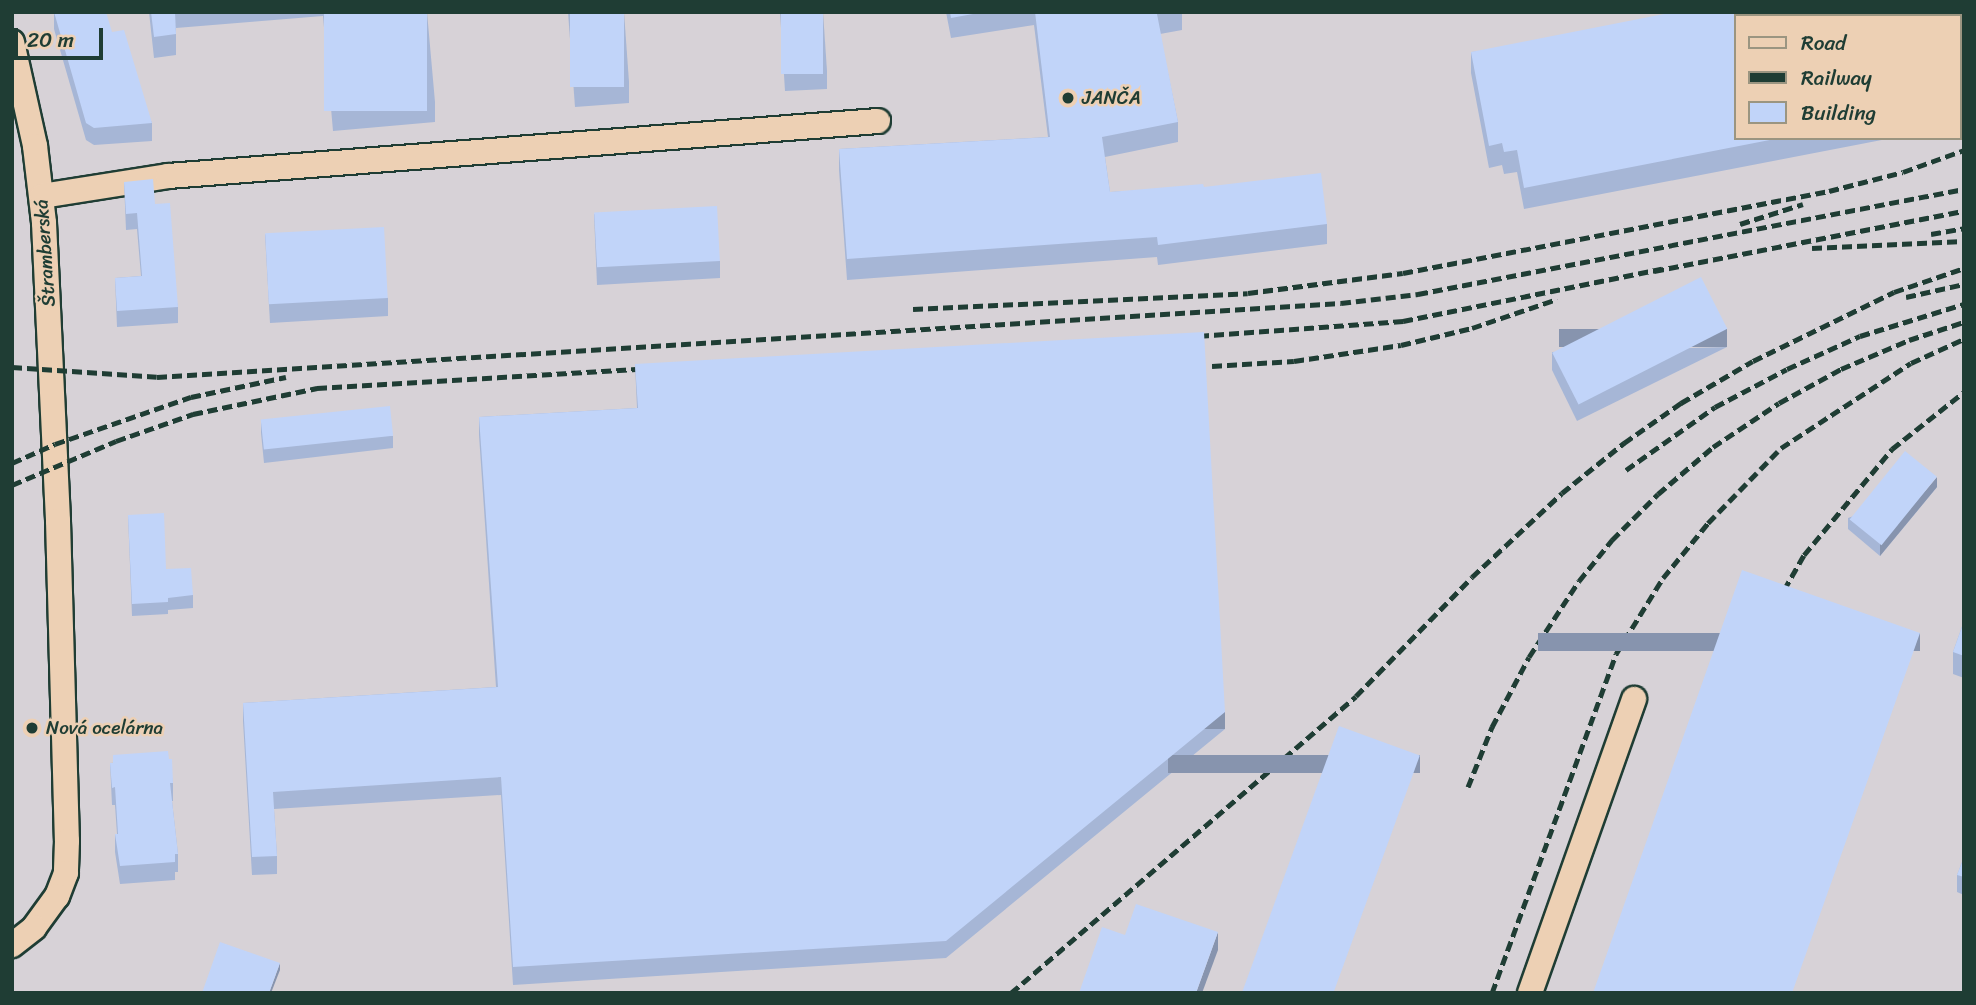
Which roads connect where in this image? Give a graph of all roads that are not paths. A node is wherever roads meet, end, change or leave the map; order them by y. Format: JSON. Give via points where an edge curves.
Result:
{"nodes":[{"id":1,"x":12,"y":42,"type":"edge"},
{"id":2,"x":878,"y":121,"type":"dead end"},
{"id":3,"x":42,"y":196,"type":"junction"},
{"id":4,"x":1634,"y":699,"type":"dead end"},
{"id":5,"x":12,"y":945,"type":"edge"},
{"id":6,"x":1530,"y":993,"type":"edge"}],
"edges":[{"from":1,"to":3,"type":"street","name":"Štramberská","via":[[36,146]]},
{"from":2,"to":3,"type":"street","via":[[205,172]]},
{"from":3,"to":5,"type":"street","name":"Štramberská","via":[[66,873],[43,918]]},
{"from":4,"to":6,"type":"street"}]}
